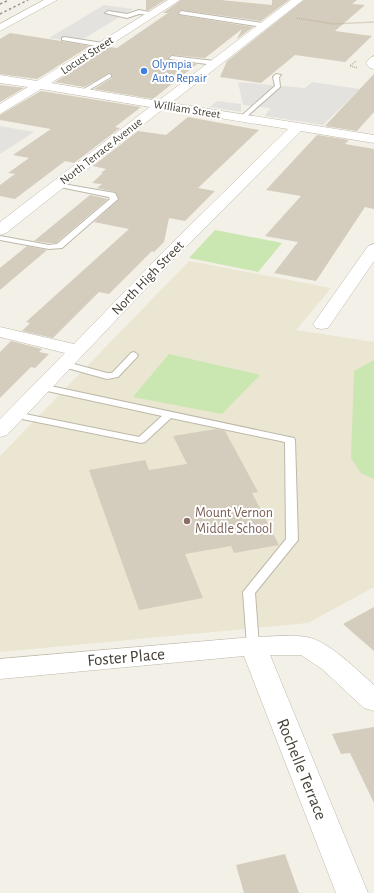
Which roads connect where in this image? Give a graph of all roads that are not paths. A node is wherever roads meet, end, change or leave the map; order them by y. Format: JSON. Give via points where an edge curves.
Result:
{"nodes":[{"id":1,"x":52,"y":0,"type":"edge"},
{"id":2,"x":175,"y":0,"type":"edge"},
{"id":3,"x":298,"y":0,"type":"edge"},
{"id":4,"x":108,"y":13,"type":"dead end"},
{"id":5,"x":152,"y":14,"type":"junction"},
{"id":6,"x":181,"y":14,"type":"dead end"},
{"id":7,"x":263,"y":25,"type":"junction"},
{"id":8,"x":0,"y":28,"type":"edge"},
{"id":9,"x":64,"y":39,"type":"dead end"},
{"id":10,"x":103,"y":45,"type":"junction"},
{"id":11,"x":172,"y":58,"type":"dead end"},
{"id":12,"x":374,"y":60,"type":"edge"},
{"id":13,"x":214,"y":63,"type":"junction"},
{"id":14,"x":374,"y":65,"type":"edge"},
{"id":15,"x":278,"y":75,"type":"dead end"},
{"id":16,"x":109,"y":76,"type":"dead end"},
{"id":17,"x":0,"y":79,"type":"edge"},
{"id":18,"x":40,"y":85,"type":"junction"},
{"id":19,"x":82,"y":92,"type":"junction"},
{"id":20,"x":161,"y":105,"type":"junction"},
{"id":21,"x":0,"y":110,"type":"edge"},
{"id":22,"x":242,"y":118,"type":"junction"},
{"id":23,"x":298,"y":127,"type":"junction"},
{"id":24,"x":374,"y":139,"type":"edge"},
{"id":25,"x":57,"y":185,"type":"junction"},
{"id":26,"x":0,"y":230,"type":"edge"},
{"id":27,"x":0,"y":238,"type":"edge"},
{"id":28,"x":374,"y":249,"type":"edge"},
{"id":29,"x":322,"y":324,"type":"dead end"},
{"id":30,"x":0,"y":332,"type":"edge"},
{"id":31,"x":77,"y":350,"type":"junction"},
{"id":32,"x":134,"y":355,"type":"dead end"},
{"id":33,"x":63,"y":364,"type":"junction"},
{"id":34,"x":41,"y":387,"type":"junction"},
{"id":35,"x":15,"y":415,"type":"junction"},
{"id":36,"x":169,"y":415,"type":"junction"},
{"id":37,"x":0,"y":431,"type":"edge"},
{"id":38,"x":253,"y":646,"type":"junction"},
{"id":39,"x":0,"y":669,"type":"edge"},
{"id":40,"x":374,"y":701,"type":"edge"},
{"id":41,"x":352,"y":893,"type":"edge"}],
"edges":[{"from":1,"to":8,"type":"street"},
{"from":2,"to":5,"type":"street","name":"Locust Street"},
{"from":3,"to":7,"type":"street","name":"North Terrace Avenue"},
{"from":4,"to":5,"type":"lane","via":[[127,16],[139,12]]},
{"from":5,"to":10,"type":"street","name":"Locust Street"},
{"from":6,"to":7,"type":"lane"},
{"from":7,"to":13,"type":"street","name":"North Terrace Avenue"},
{"from":9,"to":10,"type":"lane"},
{"from":10,"to":18,"type":"street","name":"Locust Street"},
{"from":11,"to":13,"type":"lane"},
{"from":12,"to":14,"type":"street"},
{"from":13,"to":20,"type":"street","name":"North Terrace Avenue"},
{"from":15,"to":22,"type":"lane","via":[[278,86]]},
{"from":16,"to":19,"type":"lane"},
{"from":17,"to":18,"type":"street","name":"William Street"},
{"from":18,"to":19,"type":"street","name":"William Street"},
{"from":18,"to":21,"type":"street","name":"Locust Street"},
{"from":19,"to":20,"type":"street","name":"William Street"},
{"from":20,"to":22,"type":"street","name":"William Street"},
{"from":20,"to":25,"type":"street","name":"North Terrace Avenue"},
{"from":22,"to":23,"type":"street","name":"William Street"},
{"from":23,"to":24,"type":"street","name":"William Street"},
{"from":23,"to":31,"type":"street","name":"North High Street"},
{"from":25,"to":26,"type":"street","name":"North Terrace Avenue"},
{"from":25,"to":27,"type":"lane","via":[[112,195],[114,199],[59,246],[49,247]]},
{"from":28,"to":29,"type":"street"},
{"from":30,"to":31,"type":"street"},
{"from":31,"to":33,"type":"street","name":"North High Street"},
{"from":32,"to":33,"type":"lane","via":[[115,375],[107,376]]},
{"from":33,"to":34,"type":"street","name":"North High Street"},
{"from":34,"to":35,"type":"street","name":"North High Street"},
{"from":34,"to":36,"type":"lane"},
{"from":35,"to":36,"type":"lane","via":[[141,440]]},
{"from":35,"to":37,"type":"street","name":"North High Street"},
{"from":36,"to":38,"type":"lane","via":[[290,440],[292,540],[249,592]]},
{"from":38,"to":39,"type":"street","name":"Foster Place"},
{"from":38,"to":40,"type":"street","name":"Foster Place","via":[[306,646],[331,662]]},
{"from":38,"to":41,"type":"street","name":"Rochelle Terrace"}]}
